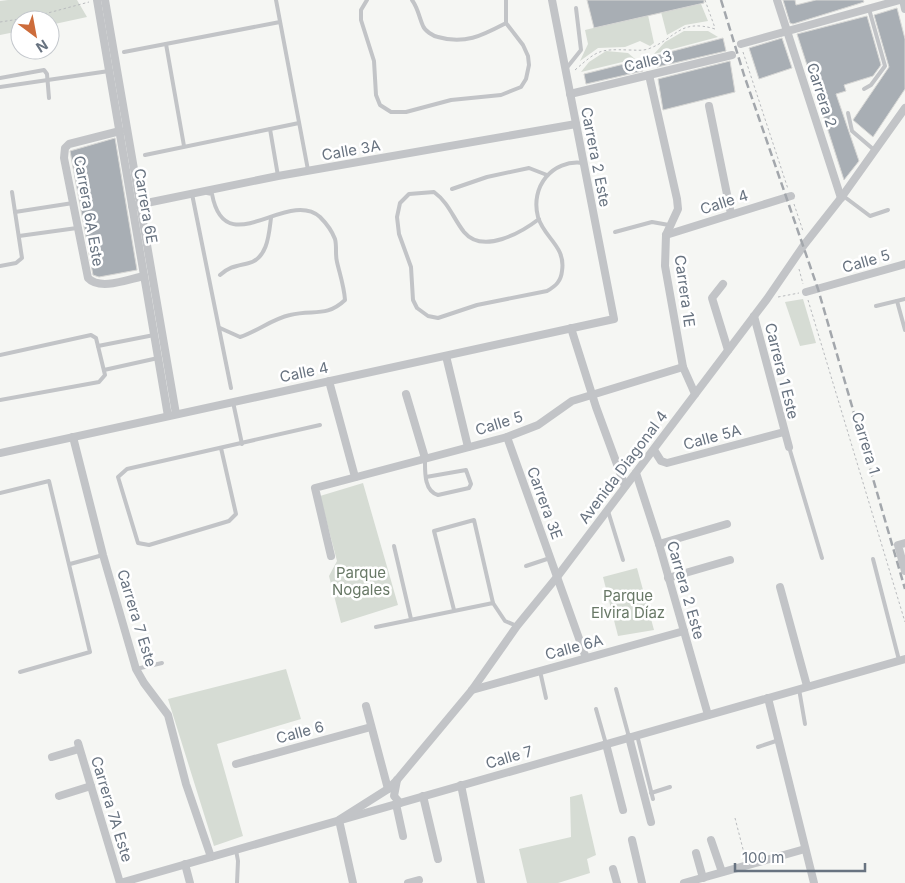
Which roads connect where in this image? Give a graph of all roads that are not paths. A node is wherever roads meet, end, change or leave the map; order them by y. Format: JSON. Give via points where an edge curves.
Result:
{"nodes":[{"id":1,"x":97,"y":0,"type":"edge"},
{"id":2,"x":105,"y":0,"type":"edge"},
{"id":3,"x":276,"y":0,"type":"edge"},
{"id":4,"x":366,"y":0,"type":"edge"},
{"id":5,"x":412,"y":0,"type":"edge"},
{"id":6,"x":506,"y":0,"type":"edge"},
{"id":7,"x":552,"y":0,"type":"edge"},
{"id":8,"x":777,"y":0,"type":"edge"},
{"id":9,"x":901,"y":0,"type":"edge"},
{"id":10,"x":576,"y":8,"type":"dead end"},
{"id":11,"x":869,"y":8,"type":"junction"},
{"id":12,"x":905,"y":9,"type":"edge"},
{"id":13,"x":280,"y":22,"type":"junction"},
{"id":14,"x":506,"y":23,"type":"junction"},
{"id":15,"x":787,"y":31,"type":"junction"},
{"id":16,"x":166,"y":44,"type":"junction"},
{"id":17,"x":741,"y":44,"type":"road end"},
{"id":18,"x":124,"y":52,"type":"dead end"},
{"id":19,"x":732,"y":55,"type":"dead end"},
{"id":20,"x":110,"y":71,"type":"junction"},
{"id":21,"x":566,"y":73,"type":"junction"},
{"id":22,"x":649,"y":75,"type":"junction"},
{"id":23,"x":0,"y":78,"type":"edge"},
{"id":24,"x":48,"y":81,"type":"junction"},
{"id":25,"x":0,"y":87,"type":"edge"},
{"id":26,"x":864,"y":89,"type":"dead end"},
{"id":27,"x":570,"y":94,"type":"junction"},
{"id":28,"x":49,"y":98,"type":"dead end"},
{"id":29,"x":709,"y":106,"type":"dead end"},
{"id":30,"x":905,"y":108,"type":"edge"},
{"id":31,"x":848,"y":113,"type":"dead end"},
{"id":32,"x":300,"y":123,"type":"junction"},
{"id":33,"x":576,"y":124,"type":"junction"},
{"id":34,"x":270,"y":129,"type":"junction"},
{"id":35,"x":120,"y":131,"type":"junction"},
{"id":36,"x":184,"y":146,"type":"junction"},
{"id":37,"x":874,"y":149,"type":"junction"},
{"id":38,"x":144,"y":154,"type":"dead end"},
{"id":39,"x":583,"y":163,"type":"junction"},
{"id":40,"x":308,"y":172,"type":"junction"},
{"id":41,"x":547,"y":175,"type":"junction"},
{"id":42,"x":278,"y":176,"type":"junction"},
{"id":43,"x":452,"y":189,"type":"dead end"},
{"id":44,"x":12,"y":192,"type":"dead end"},
{"id":45,"x":202,"y":193,"type":"junction"},
{"id":46,"x":192,"y":194,"type":"junction"},
{"id":47,"x":790,"y":196,"type":"road end"},
{"id":48,"x":842,"y":196,"type":"junction"},
{"id":49,"x":73,"y":203,"type":"junction"},
{"id":50,"x":136,"y":205,"type":"junction"},
{"id":51,"x":888,"y":210,"type":"dead end"},
{"id":52,"x":15,"y":212,"type":"junction"},
{"id":53,"x":731,"y":214,"type":"junction"},
{"id":54,"x":271,"y":218,"type":"junction"},
{"id":55,"x":539,"y":219,"type":"junction"},
{"id":56,"x":669,"y":225,"type":"junction"},
{"id":57,"x":77,"y":228,"type":"junction"},
{"id":58,"x":615,"y":232,"type":"dead end"},
{"id":59,"x":666,"y":235,"type":"junction"},
{"id":60,"x":19,"y":236,"type":"junction"},
{"id":61,"x":905,"y":264,"type":"edge"},
{"id":62,"x":0,"y":266,"type":"edge"},
{"id":63,"x":220,"y":275,"type":"dead end"},
{"id":64,"x":144,"y":276,"type":"junction"},
{"id":65,"x":723,"y":284,"type":"dead end"},
{"id":66,"x":806,"y":292,"type":"road end"},
{"id":67,"x":905,"y":299,"type":"edge"},
{"id":68,"x":897,"y":301,"type":"junction"},
{"id":69,"x":876,"y":306,"type":"dead end"},
{"id":70,"x":754,"y":316,"type":"junction"},
{"id":71,"x":614,"y":319,"type":"joint"},
{"id":72,"x":220,"y":328,"type":"junction"},
{"id":73,"x":571,"y":328,"type":"junction"},
{"id":74,"x":905,"y":330,"type":"edge"},
{"id":75,"x":154,"y":335,"type":"junction"},
{"id":76,"x":98,"y":346,"type":"junction"},
{"id":77,"x":728,"y":350,"type":"junction"},
{"id":78,"x":0,"y":355,"type":"edge"},
{"id":79,"x":446,"y":356,"type":"junction"},
{"id":80,"x":158,"y":358,"type":"junction"},
{"id":81,"x":683,"y":367,"type":"junction"},
{"id":82,"x":104,"y":370,"type":"junction"},
{"id":83,"x":329,"y":381,"type":"junction"},
{"id":84,"x":231,"y":388,"type":"dead end"},
{"id":85,"x":406,"y":394,"type":"dead end"},
{"id":86,"x":592,"y":394,"type":"junction"},
{"id":87,"x":695,"y":394,"type":"junction"},
{"id":88,"x":0,"y":400,"type":"edge"},
{"id":89,"x":233,"y":402,"type":"junction"},
{"id":90,"x":172,"y":415,"type":"junction"},
{"id":91,"x":320,"y":425,"type":"dead end"},
{"id":92,"x":784,"y":432,"type":"junction"},
{"id":93,"x":73,"y":436,"type":"junction"},
{"id":94,"x":507,"y":437,"type":"junction"},
{"id":95,"x":242,"y":444,"type":"junction"},
{"id":96,"x":468,"y":446,"type":"junction"},
{"id":97,"x":789,"y":446,"type":"joint"},
{"id":98,"x":221,"y":448,"type":"junction"},
{"id":99,"x":654,"y":450,"type":"junction"},
{"id":100,"x":0,"y":453,"type":"edge"},
{"id":101,"x":425,"y":458,"type":"junction"},
{"id":102,"x":636,"y":473,"type":"junction"},
{"id":103,"x":355,"y":477,"type":"junction"},
{"id":104,"x":426,"y":477,"type":"junction"},
{"id":105,"x":625,"y":486,"type":"junction"},
{"id":106,"x":0,"y":493,"type":"edge"},
{"id":107,"x":607,"y":509,"type":"junction"},
{"id":108,"x":727,"y":524,"type":"dead end"},
{"id":109,"x":659,"y":544,"type":"junction"},
{"id":110,"x":902,"y":544,"type":"edge"},
{"id":111,"x":394,"y":546,"type":"dead end"},
{"id":112,"x":103,"y":555,"type":"junction"},
{"id":113,"x":331,"y":556,"type":"dead end"},
{"id":114,"x":550,"y":558,"type":"junction"},
{"id":115,"x":822,"y":558,"type":"dead end"},
{"id":116,"x":873,"y":558,"type":"dead end"},
{"id":117,"x":623,"y":560,"type":"dead end"},
{"id":118,"x":730,"y":560,"type":"dead end"},
{"id":119,"x":70,"y":564,"type":"junction"},
{"id":120,"x":526,"y":566,"type":"dead end"},
{"id":121,"x":905,"y":571,"type":"edge"},
{"id":122,"x":557,"y":577,"type":"junction"},
{"id":123,"x":668,"y":578,"type":"junction"},
{"id":124,"x":780,"y":587,"type":"dead end"},
{"id":125,"x":493,"y":603,"type":"junction"},
{"id":126,"x":454,"y":610,"type":"junction"},
{"id":127,"x":411,"y":619,"type":"junction"},
{"id":128,"x":516,"y":626,"type":"junction"},
{"id":129,"x":376,"y":627,"type":"dead end"},
{"id":130,"x":684,"y":632,"type":"junction"},
{"id":131,"x":586,"y":658,"type":"junction"},
{"id":132,"x":902,"y":659,"type":"edge"},
{"id":133,"x":162,"y":663,"type":"dead end"},
{"id":134,"x":136,"y":669,"type":"junction"},
{"id":135,"x":540,"y":671,"type":"junction"},
{"id":136,"x":20,"y":672,"type":"dead end"},
{"id":137,"x":803,"y":688,"type":"junction"},
{"id":138,"x":616,"y":689,"type":"dead end"},
{"id":139,"x":472,"y":690,"type":"junction"},
{"id":140,"x":546,"y":698,"type":"dead end"},
{"id":141,"x":768,"y":698,"type":"junction"},
{"id":142,"x":366,"y":706,"type":"dead end"},
{"id":143,"x":596,"y":709,"type":"dead end"},
{"id":144,"x":708,"y":715,"type":"junction"},
{"id":145,"x":805,"y":724,"type":"dead end"},
{"id":146,"x":372,"y":727,"type":"junction"},
{"id":147,"x":637,"y":735,"type":"junction"},
{"id":148,"x":629,"y":737,"type":"junction"},
{"id":149,"x":779,"y":740,"type":"junction"},
{"id":150,"x":606,"y":744,"type":"junction"},
{"id":151,"x":758,"y":747,"type":"dead end"},
{"id":152,"x":52,"y":757,"type":"dead end"},
{"id":153,"x":236,"y":764,"type":"dead end"},
{"id":154,"x":397,"y":780,"type":"junction"},
{"id":155,"x":461,"y":785,"type":"junction"},
{"id":156,"x":91,"y":786,"type":"junction"},
{"id":157,"x":670,"y":787,"type":"dead end"},
{"id":158,"x":388,"y":789,"type":"junction"},
{"id":159,"x":651,"y":792,"type":"junction"},
{"id":160,"x":59,"y":796,"type":"dead end"},
{"id":161,"x":423,"y":796,"type":"junction"},
{"id":162,"x":653,"y":799,"type":"dead end"},
{"id":163,"x":398,"y":803,"type":"junction"},
{"id":164,"x":623,"y":810,"type":"dead end"},
{"id":165,"x":339,"y":820,"type":"junction"},
{"id":166,"x":652,"y":822,"type":"dead end"},
{"id":167,"x":403,"y":836,"type":"dead end"},
{"id":168,"x":632,"y":840,"type":"dead end"},
{"id":169,"x":711,"y":840,"type":"dead end"},
{"id":170,"x":805,"y":849,"type":"junction"},
{"id":171,"x":236,"y":850,"type":"junction"},
{"id":172,"x":696,"y":853,"type":"dead end"},
{"id":173,"x":211,"y":857,"type":"junction"},
{"id":174,"x":438,"y":859,"type":"dead end"},
{"id":175,"x":185,"y":864,"type":"junction"},
{"id":176,"x":613,"y":869,"type":"dead end"},
{"id":177,"x":722,"y":872,"type":"junction"},
{"id":178,"x":703,"y":878,"type":"junction"},
{"id":179,"x":419,"y":880,"type":"dead end"},
{"id":180,"x":120,"y":883,"type":"edge"},
{"id":181,"x":190,"y":883,"type":"edge"},
{"id":182,"x":237,"y":883,"type":"edge"},
{"id":183,"x":353,"y":883,"type":"edge"},
{"id":184,"x":408,"y":883,"type":"edge"},
{"id":185,"x":481,"y":883,"type":"edge"},
{"id":186,"x":617,"y":883,"type":"edge"},
{"id":187,"x":642,"y":883,"type":"edge"},
{"id":188,"x":684,"y":883,"type":"edge"},
{"id":189,"x":814,"y":883,"type":"edge"}],
"edges":[{"from":1,"to":20,"type":"street","name":"Carrera 6E"},
{"from":2,"to":50,"type":"street","name":"Carrera 6E"},
{"from":3,"to":13,"type":"lane"},
{"from":4,"to":14,"type":"lane","via":[[361,20],[374,61],[376,95],[380,104],[391,112],[406,112],[451,100],[501,95],[521,87],[528,72],[528,56]]},
{"from":5,"to":14,"type":"lane","via":[[423,27],[434,36],[445,39],[459,42],[479,37]]},
{"from":6,"to":14,"type":"lane"},
{"from":7,"to":21,"type":"street","name":"Carrera 2 Este"},
{"from":8,"to":15,"type":"street","name":"Carrera 2"},
{"from":9,"to":11,"type":"street"},
{"from":9,"to":12,"type":"street"},
{"from":10,"to":21,"type":"lane","via":[[581,50]]},
{"from":11,"to":15,"type":"street"},
{"from":11,"to":26,"type":"lane","via":[[885,66]]},
{"from":13,"to":16,"type":"lane"},
{"from":13,"to":32,"type":"lane"},
{"from":15,"to":17,"type":"street"},
{"from":15,"to":48,"type":"street","name":"Carrera 2"},
{"from":16,"to":18,"type":"lane"},
{"from":16,"to":36,"type":"lane"},
{"from":19,"to":22,"type":"street","name":"Calle 3"},
{"from":20,"to":24,"type":"lane"},
{"from":20,"to":35,"type":"street","name":"Carrera 6E"},
{"from":21,"to":27,"type":"street","name":"Carrera 2 Este"},
{"from":22,"to":27,"type":"street","name":"Calle 3"},
{"from":22,"to":56,"type":"street","name":"Carrera 1E","via":[[677,199],[678,209]]},
{"from":23,"to":24,"type":"lane","via":[[44,70]]},
{"from":24,"to":25,"type":"lane"},
{"from":24,"to":28,"type":"lane"},
{"from":27,"to":33,"type":"street","name":"Carrera 2 Este"},
{"from":29,"to":53,"type":"street"},
{"from":30,"to":37,"type":"street","name":"Avenida Diagonal 4"},
{"from":31,"to":37,"type":"lane","via":[[852,131]]},
{"from":32,"to":34,"type":"lane"},
{"from":32,"to":40,"type":"lane"},
{"from":33,"to":39,"type":"street","name":"Carrera 2 Este"},
{"from":33,"to":40,"type":"street","name":"Calle 3A"},
{"from":34,"to":36,"type":"lane"},
{"from":34,"to":42,"type":"lane"},
{"from":35,"to":49,"type":"street","name":"Carrera 6A Este","via":[[81,140],[66,148],[64,158]]},
{"from":35,"to":50,"type":"street","name":"Carrera 6E"},
{"from":36,"to":38,"type":"lane"},
{"from":37,"to":48,"type":"street","name":"Avenida Diagonal 4"},
{"from":39,"to":41,"type":"lane","via":[[560,165]]},
{"from":39,"to":71,"type":"street","name":"Carrera 2 Este"},
{"from":40,"to":42,"type":"street","name":"Calle 3A"},
{"from":41,"to":43,"type":"lane","via":[[529,168]]},
{"from":41,"to":55,"type":"lane","via":[[536,200]]},
{"from":42,"to":45,"type":"street","name":"Calle 3A"},
{"from":44,"to":52,"type":"lane"},
{"from":45,"to":46,"type":"street","name":"Calle 3A"},
{"from":45,"to":54,"type":"lane","via":[[212,194],[221,216],[234,224],[249,225]]},
{"from":46,"to":50,"type":"street","name":"Calle 3A"},
{"from":46,"to":72,"type":"lane"},
{"from":47,"to":53,"type":"street","name":"Calle 4"},
{"from":48,"to":51,"type":"lane","via":[[870,216]]},
{"from":48,"to":70,"type":"street","name":"Avenida Diagonal 4"},
{"from":49,"to":52,"type":"lane"},
{"from":49,"to":57,"type":"street","name":"Carrera 6A Este"},
{"from":50,"to":64,"type":"street","name":"Carrera 6E"},
{"from":50,"to":90,"type":"street","name":"Carrera 6E"},
{"from":52,"to":60,"type":"lane"},
{"from":53,"to":59,"type":"street","name":"Calle 4"},
{"from":54,"to":63,"type":"lane","via":[[267,240],[259,257],[233,266]]},
{"from":54,"to":72,"type":"lane","via":[[290,210],[303,209],[315,213],[325,222],[335,240],[345,300],[324,312],[277,318],[240,337]]},
{"from":55,"to":55,"type":"lane","via":[[562,253],[562,275],[556,286],[438,318],[416,308],[411,267],[399,234],[397,217],[400,203],[409,194],[434,192],[444,199],[466,234],[478,240],[495,241],[512,236]]},
{"from":56,"to":58,"type":"lane","via":[[652,222]]},
{"from":56,"to":59,"type":"street","name":"Carrera 1E"},
{"from":57,"to":60,"type":"lane"},
{"from":57,"to":64,"type":"street","name":"Carrera 6A Este","via":[[86,273],[91,282],[102,284]]},
{"from":59,"to":81,"type":"street","name":"Carrera 1E","via":[[665,266]]},
{"from":60,"to":62,"type":"lane","via":[[22,258],[16,264]]},
{"from":61,"to":66,"type":"street","name":"Calle 5"},
{"from":64,"to":75,"type":"street","name":"Carrera 6E"},
{"from":65,"to":77,"type":"street","via":[[712,296]]},
{"from":67,"to":68,"type":"lane"},
{"from":68,"to":69,"type":"lane"},
{"from":68,"to":74,"type":"lane"},
{"from":70,"to":77,"type":"street","name":"Avenida Diagonal 4"},
{"from":70,"to":92,"type":"street","name":"Carrera 1 Este"},
{"from":71,"to":73,"type":"street","name":"Calle 4"},
{"from":72,"to":84,"type":"lane"},
{"from":73,"to":79,"type":"street","name":"Calle 4"},
{"from":73,"to":86,"type":"street"},
{"from":75,"to":76,"type":"lane"},
{"from":75,"to":80,"type":"street","name":"Carrera 6E"},
{"from":76,"to":78,"type":"lane","via":[[96,338],[91,335]]},
{"from":76,"to":82,"type":"lane"},
{"from":77,"to":87,"type":"street","name":"Avenida Diagonal 4"},
{"from":79,"to":83,"type":"street","name":"Calle 4"},
{"from":79,"to":96,"type":"street"},
{"from":80,"to":82,"type":"lane"},
{"from":80,"to":90,"type":"street","name":"Carrera 6E"},
{"from":81,"to":86,"type":"street","name":"Calle 5"},
{"from":81,"to":87,"type":"street","name":"Carrera 1E"},
{"from":82,"to":88,"type":"lane","via":[[105,375],[99,382]]},
{"from":83,"to":89,"type":"street","name":"Calle 4"},
{"from":83,"to":103,"type":"street"},
{"from":85,"to":101,"type":"street"},
{"from":86,"to":94,"type":"street","name":"Calle 5","via":[[557,410],[538,425]]},
{"from":86,"to":105,"type":"street"},
{"from":87,"to":99,"type":"street","name":"Avenida Diagonal 4"},
{"from":89,"to":90,"type":"street","name":"Calle 4"},
{"from":89,"to":95,"type":"lane"},
{"from":90,"to":93,"type":"street","name":"Calle 4"},
{"from":91,"to":95,"type":"lane"},
{"from":92,"to":97,"type":"street","name":"Carrera 1 Este"},
{"from":92,"to":99,"type":"street","name":"Calle 5A","via":[[667,463],[661,461]]},
{"from":93,"to":100,"type":"street","name":"Calle 4"},
{"from":93,"to":112,"type":"street","name":"Carrera 7 Este"},
{"from":94,"to":96,"type":"street","name":"Calle 5"},
{"from":94,"to":114,"type":"street","name":"Carrera 3E"},
{"from":95,"to":98,"type":"lane"},
{"from":96,"to":101,"type":"street","name":"Calle 5"},
{"from":97,"to":115,"type":"lane"},
{"from":98,"to":98,"type":"lane","via":[[121,472],[118,477],[138,543],[149,545],[234,518],[236,514]]},
{"from":99,"to":102,"type":"street","name":"Avenida Diagonal 4"},
{"from":101,"to":103,"type":"street","name":"Calle 5"},
{"from":101,"to":104,"type":"lane"},
{"from":102,"to":105,"type":"street","name":"Avenida Diagonal 4"},
{"from":102,"to":109,"type":"street","name":"Carrera 2 Este"},
{"from":103,"to":113,"type":"street","name":"Calle 5","via":[[315,488]]},
{"from":104,"to":104,"type":"lane","via":[[466,470],[471,484],[469,488],[438,495],[433,494]]},
{"from":105,"to":107,"type":"street","name":"Avenida Diagonal 4"},
{"from":106,"to":119,"type":"lane","via":[[49,481]]},
{"from":107,"to":117,"type":"lane"},
{"from":107,"to":122,"type":"street","name":"Avenida Diagonal 4"},
{"from":108,"to":109,"type":"street"},
{"from":109,"to":123,"type":"street","name":"Carrera 2 Este"},
{"from":110,"to":121,"type":"street"},
{"from":111,"to":127,"type":"lane"},
{"from":112,"to":119,"type":"lane"},
{"from":112,"to":134,"type":"street","name":"Carrera 7 Este"},
{"from":114,"to":120,"type":"lane"},
{"from":114,"to":122,"type":"street","name":"Carrera 3E"},
{"from":116,"to":132,"type":"lane"},
{"from":118,"to":123,"type":"street"},
{"from":119,"to":136,"type":"lane","via":[[90,652]]},
{"from":122,"to":128,"type":"street","name":"Avenida Diagonal 4"},
{"from":122,"to":131,"type":"street","name":"Carrera 3E"},
{"from":123,"to":130,"type":"street","name":"Carrera 2 Este"},
{"from":124,"to":137,"type":"street"},
{"from":125,"to":126,"type":"lane"},
{"from":125,"to":126,"type":"lane","via":[[474,520],[434,531]]},
{"from":125,"to":128,"type":"lane","via":[[505,621]]},
{"from":126,"to":127,"type":"lane"},
{"from":127,"to":129,"type":"lane"},
{"from":128,"to":139,"type":"street","name":"Avenida Diagonal 4"},
{"from":130,"to":131,"type":"street","name":"Calle 6A"},
{"from":130,"to":144,"type":"street","name":"Carrera 2 Este"},
{"from":131,"to":135,"type":"street","name":"Calle 6A"},
{"from":132,"to":137,"type":"street","name":"Calle 7"},
{"from":133,"to":134,"type":"lane"},
{"from":134,"to":173,"type":"street","name":"Carrera 7 Este","via":[[168,715],[186,784]]},
{"from":135,"to":139,"type":"street","name":"Calle 6A"},
{"from":135,"to":140,"type":"lane"},
{"from":137,"to":141,"type":"street","name":"Calle 7"},
{"from":137,"to":145,"type":"lane"},
{"from":138,"to":148,"type":"lane"},
{"from":139,"to":154,"type":"street","name":"Avenida Diagonal 4"},
{"from":141,"to":144,"type":"street","name":"Calle 7"},
{"from":141,"to":149,"type":"street"},
{"from":142,"to":146,"type":"street"},
{"from":143,"to":150,"type":"lane"},
{"from":144,"to":147,"type":"street","name":"Calle 7"},
{"from":146,"to":153,"type":"street","name":"Calle 6"},
{"from":146,"to":158,"type":"street"},
{"from":147,"to":148,"type":"street","name":"Calle 7"},
{"from":147,"to":159,"type":"lane"},
{"from":148,"to":150,"type":"street","name":"Calle 7"},
{"from":148,"to":166,"type":"street"},
{"from":149,"to":151,"type":"lane"},
{"from":149,"to":170,"type":"street"},
{"from":150,"to":155,"type":"street","name":"Calle 7"},
{"from":150,"to":164,"type":"street"},
{"from":152,"to":156,"type":"street","name":"Carrera 7A Este","via":[[78,746]]},
{"from":154,"to":158,"type":"street","name":"Avenida Diagonal 4"},
{"from":154,"to":163,"type":"street","via":[[394,796]]},
{"from":155,"to":161,"type":"street","name":"Calle 7"},
{"from":155,"to":185,"type":"street"},
{"from":156,"to":160,"type":"street"},
{"from":156,"to":180,"type":"street","name":"Carrera 7A Este"},
{"from":157,"to":159,"type":"lane"},
{"from":158,"to":165,"type":"street","name":"Avenida Diagonal 4"},
{"from":159,"to":162,"type":"lane"},
{"from":161,"to":163,"type":"street","name":"Calle 7"},
{"from":161,"to":174,"type":"street"},
{"from":163,"to":165,"type":"street","name":"Calle 7"},
{"from":163,"to":167,"type":"street"},
{"from":165,"to":171,"type":"street","name":"Calle 7"},
{"from":165,"to":183,"type":"street"},
{"from":168,"to":187,"type":"street"},
{"from":169,"to":177,"type":"street"},
{"from":170,"to":177,"type":"street"},
{"from":170,"to":189,"type":"street"},
{"from":171,"to":173,"type":"street","name":"Calle 7"},
{"from":171,"to":182,"type":"lane"},
{"from":172,"to":178,"type":"street"},
{"from":173,"to":175,"type":"street","name":"Calle 7"},
{"from":175,"to":180,"type":"street","name":"Calle 7"},
{"from":175,"to":181,"type":"street"},
{"from":176,"to":186,"type":"street"},
{"from":177,"to":178,"type":"street"},
{"from":178,"to":188,"type":"street"},
{"from":179,"to":184,"type":"street"}]}
